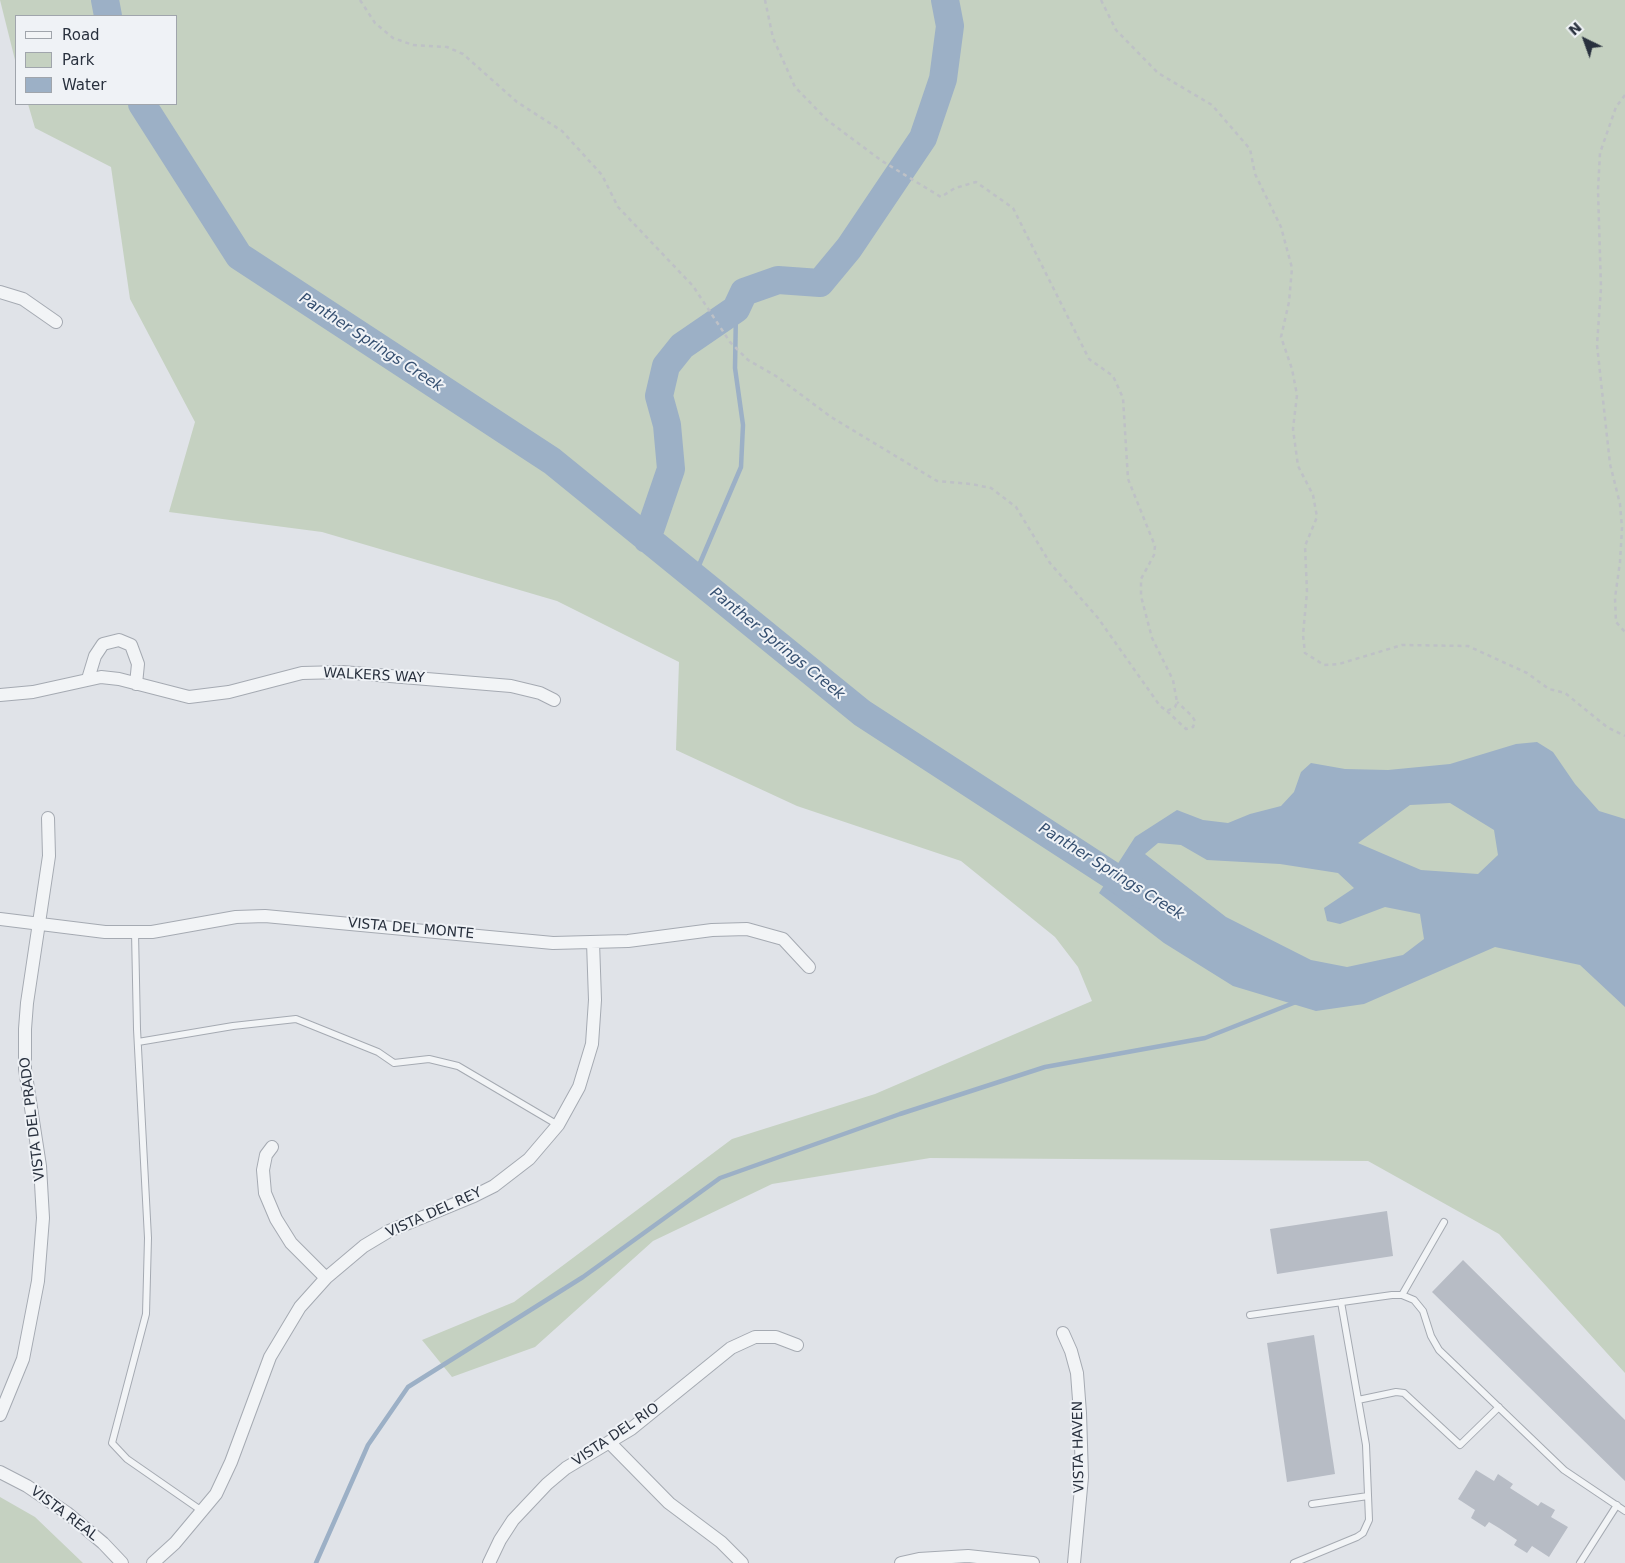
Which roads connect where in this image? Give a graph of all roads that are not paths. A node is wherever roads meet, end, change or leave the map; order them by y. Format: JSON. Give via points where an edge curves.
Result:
{"nodes":[{"id":1,"x":0,"y":292,"type":"edge"},
{"id":2,"x":56,"y":322,"type":"dead end"},
{"id":3,"x":88,"y":679,"type":"junction"},
{"id":4,"x":136,"y":684,"type":"junction"},
{"id":5,"x":0,"y":695,"type":"edge"},
{"id":6,"x":554,"y":700,"type":"dead end"},
{"id":7,"x":48,"y":818,"type":"dead end"},
{"id":8,"x":0,"y":919,"type":"edge"},
{"id":9,"x":38,"y":924,"type":"junction"},
{"id":10,"x":135,"y":932,"type":"junction"},
{"id":11,"x":593,"y":942,"type":"junction"},
{"id":12,"x":810,"y":967,"type":"dead end"},
{"id":13,"x":138,"y":1042,"type":"junction"},
{"id":14,"x":558,"y":1125,"type":"junction"},
{"id":15,"x":272,"y":1146,"type":"dead end"},
{"id":16,"x":1444,"y":1222,"type":"dead end"},
{"id":17,"x":326,"y":1278,"type":"junction"},
{"id":18,"x":1402,"y":1295,"type":"junction"},
{"id":19,"x":1341,"y":1302,"type":"junction"},
{"id":20,"x":1250,"y":1315,"type":"dead end"},
{"id":21,"x":1063,"y":1333,"type":"dead end"},
{"id":22,"x":797,"y":1345,"type":"dead end"},
{"id":23,"x":1358,"y":1400,"type":"junction"},
{"id":24,"x":1499,"y":1407,"type":"junction"},
{"id":25,"x":0,"y":1415,"type":"edge"},
{"id":26,"x":609,"y":1442,"type":"junction"},
{"id":27,"x":0,"y":1472,"type":"edge"},
{"id":28,"x":1368,"y":1496,"type":"junction"},
{"id":29,"x":1312,"y":1504,"type":"dead end"},
{"id":30,"x":1617,"y":1505,"type":"junction"},
{"id":31,"x":1625,"y":1511,"type":"edge"},
{"id":32,"x":202,"y":1512,"type":"junction"},
{"id":33,"x":122,"y":1563,"type":"edge"},
{"id":34,"x":153,"y":1563,"type":"edge"},
{"id":35,"x":489,"y":1563,"type":"edge"},
{"id":36,"x":742,"y":1563,"type":"edge"},
{"id":37,"x":901,"y":1563,"type":"edge"},
{"id":38,"x":1033,"y":1563,"type":"edge"},
{"id":39,"x":1074,"y":1563,"type":"edge"},
{"id":40,"x":1294,"y":1563,"type":"edge"},
{"id":41,"x":1580,"y":1563,"type":"edge"}],
"edges":[{"from":1,"to":2,"type":"street","via":[[23,300]]},
{"from":3,"to":4,"type":"street","name":"WALKERS WAY","via":[[119,679]]},
{"from":3,"to":4,"type":"street","via":[[95,656],[103,644],[119,640],[131,646],[138,664]]},
{"from":3,"to":5,"type":"street","name":"WALKERS WAY","via":[[33,692]]},
{"from":4,"to":6,"type":"street","name":"WALKERS WAY","via":[[189,697],[229,692],[302,673],[342,672],[511,686]]},
{"from":7,"to":9,"type":"street","name":"VISTA DEL PRADO","via":[[49,856]]},
{"from":8,"to":9,"type":"street","name":"VISTA DEL MONTE"},
{"from":9,"to":10,"type":"street","name":"VISTA DEL MONTE"},
{"from":9,"to":25,"type":"street","name":"VISTA DEL PRADO","via":[[27,1003],[25,1069],[43,1218],[38,1281],[23,1359]]},
{"from":10,"to":11,"type":"street","name":"VISTA DEL MONTE","via":[[236,917],[265,916],[554,943]]},
{"from":10,"to":13,"type":"lane"},
{"from":11,"to":12,"type":"street","name":"VISTA DEL MONTE","via":[[747,929],[783,939]]},
{"from":11,"to":14,"type":"street","name":"VISTA DEL REY","via":[[595,1000],[592,1044],[579,1087]]},
{"from":13,"to":14,"type":"lane","via":[[296,1019],[378,1052],[394,1063],[429,1059],[458,1066]]},
{"from":13,"to":32,"type":"lane","via":[[148,1238],[146,1314],[112,1443],[127,1459]]},
{"from":14,"to":17,"type":"street","name":"VISTA DEL REY","via":[[529,1159],[494,1186],[389,1231],[364,1246]]},
{"from":15,"to":17,"type":"street","via":[[263,1170],[265,1192],[276,1219],[291,1243]]},
{"from":16,"to":18,"type":"lane"},
{"from":17,"to":32,"type":"street","name":"VISTA DEL REY","via":[[300,1307],[270,1356],[231,1462],[216,1494]]},
{"from":18,"to":19,"type":"lane"},
{"from":18,"to":24,"type":"lane","via":[[1414,1300],[1422,1311],[1439,1350]]},
{"from":19,"to":20,"type":"lane"},
{"from":19,"to":23,"type":"lane"},
{"from":21,"to":39,"type":"street","name":"VISTA HAVEN","via":[[1077,1373],[1080,1413],[1082,1477]]},
{"from":22,"to":26,"type":"street","name":"VISTA DEL RIO","via":[[776,1337],[755,1337],[731,1348],[668,1401]]},
{"from":23,"to":24,"type":"lane","via":[[1404,1393],[1460,1445]]},
{"from":23,"to":28,"type":"lane","via":[[1366,1445]]},
{"from":24,"to":30,"type":"lane","via":[[1564,1470]]},
{"from":26,"to":35,"type":"street","name":"VISTA DEL RIO","via":[[566,1468],[529,1501],[500,1540]]},
{"from":26,"to":36,"type":"street","via":[[669,1503],[721,1542]]},
{"from":27,"to":33,"type":"street","name":"VISTA REAL","via":[[67,1513]]},
{"from":28,"to":29,"type":"lane"},
{"from":28,"to":40,"type":"lane","via":[[1369,1520],[1363,1533]]},
{"from":30,"to":31,"type":"lane"},
{"from":30,"to":41,"type":"lane"},
{"from":32,"to":34,"type":"street","name":"VISTA DEL REY","via":[[175,1544]]},
{"from":37,"to":38,"type":"street","via":[[968,1556]]}]}
